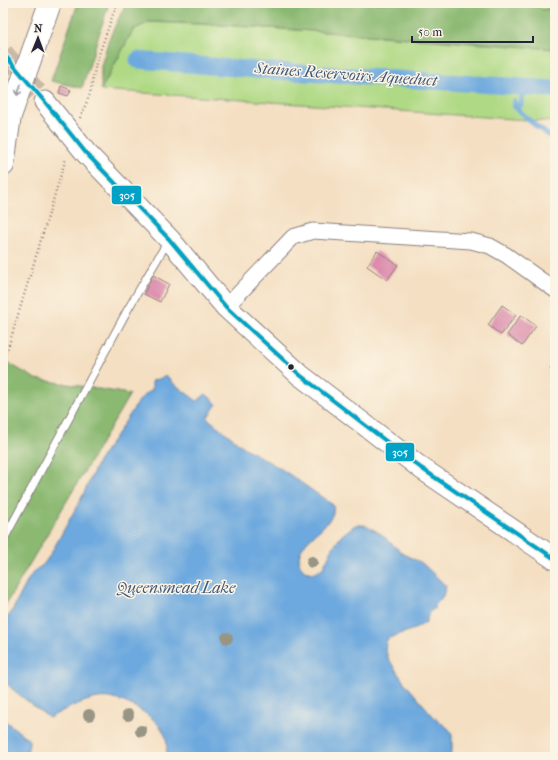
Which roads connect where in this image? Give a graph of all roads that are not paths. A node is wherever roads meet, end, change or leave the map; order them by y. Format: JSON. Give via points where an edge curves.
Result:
{"nodes":[{"id":1,"x":50,"y":3,"type":"edge"},
{"id":2,"x":45,"y":102,"type":"tunnel mouth"},
{"id":3,"x":7,"y":124,"type":"edge"},
{"id":4,"x":3,"y":165,"type":"edge"},
{"id":5,"x":169,"y":239,"type":"junction"},
{"id":6,"x":555,"y":290,"type":"edge"},
{"id":7,"x":226,"y":307,"type":"junction"},
{"id":8,"x":3,"y":540,"type":"edge"},
{"id":9,"x":555,"y":559,"type":"edge"}],
"edges":[{"from":1,"to":3,"type":"main road","one_way":true},
{"from":2,"to":5,"type":"main road","via":[[86,153]]},
{"from":3,"to":4,"type":"main road"},
{"from":5,"to":7,"type":"main road"},
{"from":5,"to":8,"type":"lane"},
{"from":6,"to":7,"type":"street","via":[[506,255],[490,246],[471,241],[313,231],[293,237]]},
{"from":7,"to":9,"type":"main road","via":[[300,375],[415,464]]}]}
